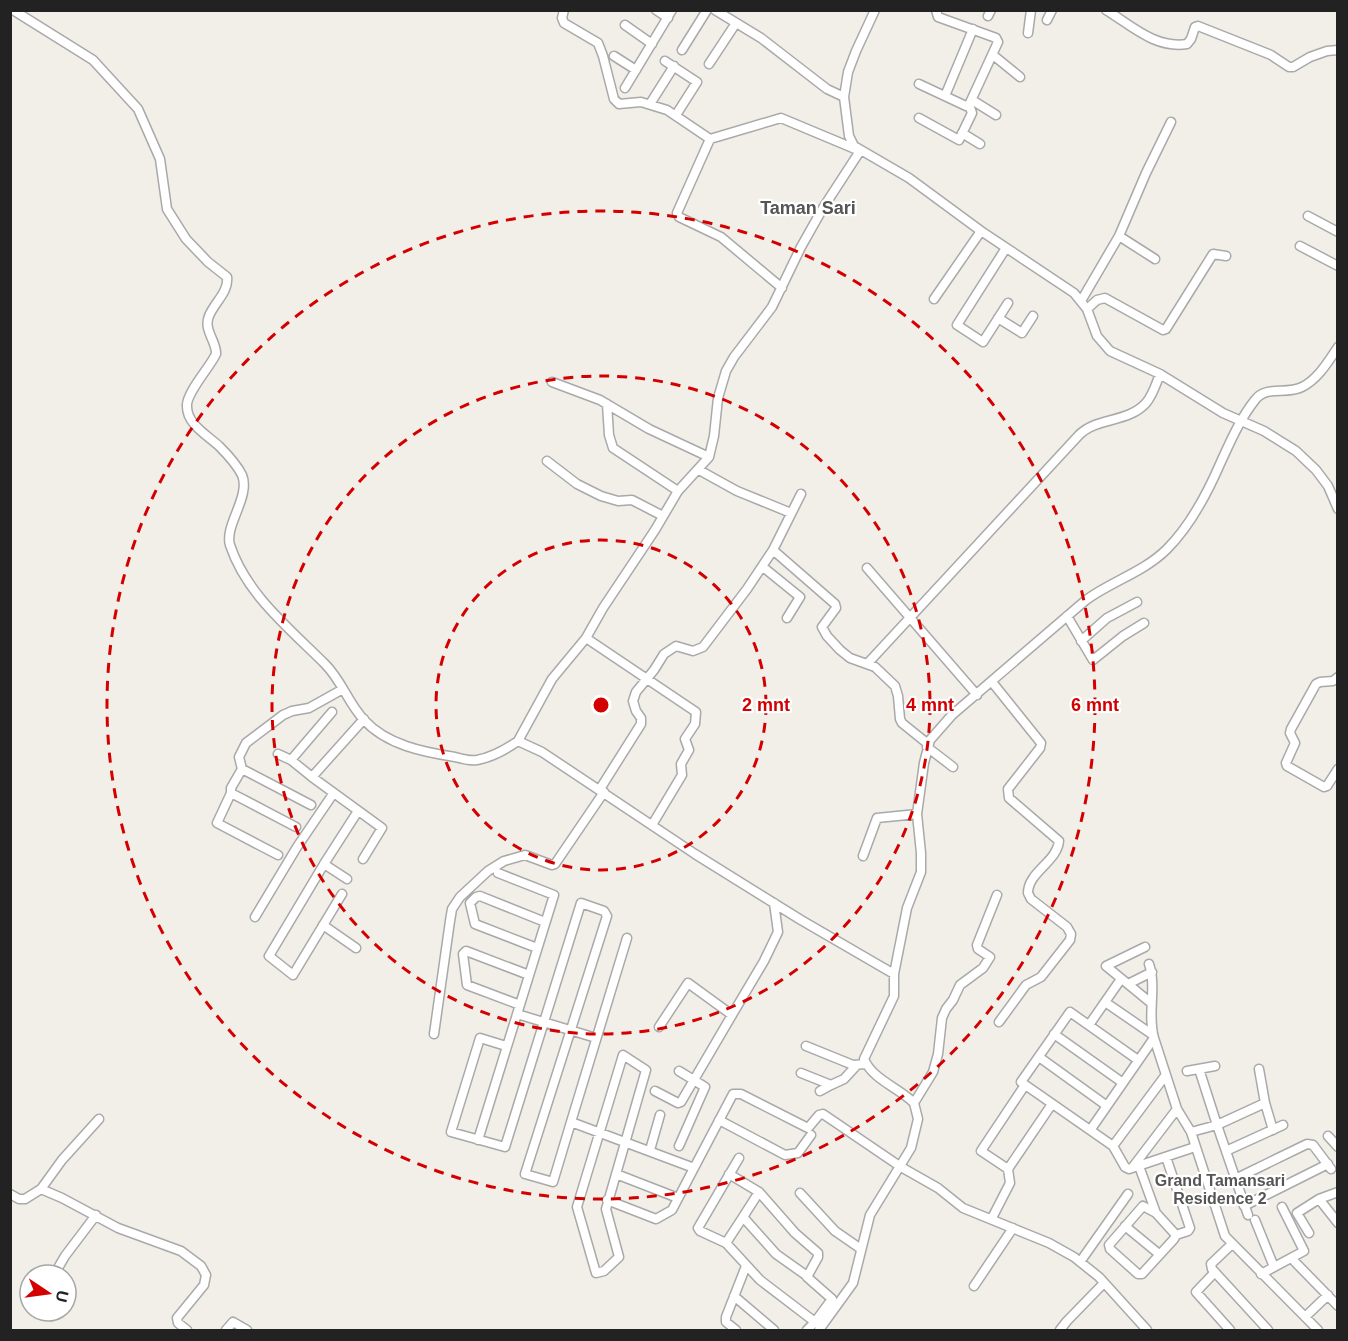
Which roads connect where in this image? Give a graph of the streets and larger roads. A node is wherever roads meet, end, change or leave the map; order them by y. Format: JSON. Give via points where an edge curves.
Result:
{"nodes":[{"id":1,"x":14,"y":10,"type":"edge"},
{"id":2,"x":564,"y":10,"type":"edge"},
{"id":3,"x":656,"y":10,"type":"edge"},
{"id":4,"x":707,"y":10,"type":"edge"},
{"id":5,"x":715,"y":10,"type":"edge"},
{"id":6,"x":875,"y":10,"type":"edge"},
{"id":7,"x":936,"y":10,"type":"edge"},
{"id":8,"x":1031,"y":10,"type":"edge"},
{"id":9,"x":1052,"y":10,"type":"edge"},
{"id":10,"x":1106,"y":10,"type":"edge"},
{"id":11,"x":670,"y":14,"type":"edge"},
{"id":12,"x":1047,"y":20,"type":"dead end"},
{"id":13,"x":736,"y":23,"type":"junction"},
{"id":14,"x":625,"y":25,"type":"dead end"},
{"id":15,"x":973,"y":29,"type":"junction"},
{"id":16,"x":1028,"y":33,"type":"dead end"},
{"id":17,"x":652,"y":44,"type":"junction"},
{"id":18,"x":682,"y":50,"type":"dead end"},
{"id":19,"x":1338,"y":50,"type":"edge"},
{"id":20,"x":993,"y":55,"type":"junction"},
{"id":21,"x":615,"y":56,"type":"dead end"},
{"id":22,"x":665,"y":61,"type":"dead end"},
{"id":23,"x":709,"y":64,"type":"dead end"},
{"id":24,"x":674,"y":66,"type":"junction"},
{"id":25,"x":636,"y":70,"type":"junction"},
{"id":26,"x":1020,"y":77,"type":"dead end"},
{"id":27,"x":919,"y":84,"type":"dead end"},
{"id":28,"x":625,"y":88,"type":"dead end"},
{"id":29,"x":945,"y":96,"type":"junction"},
{"id":30,"x":844,"y":97,"type":"junction"},
{"id":31,"x":970,"y":102,"type":"junction"},
{"id":32,"x":650,"y":104,"type":"junction"},
{"id":33,"x":676,"y":115,"type":"junction"},
{"id":34,"x":996,"y":115,"type":"dead end"},
{"id":35,"x":919,"y":118,"type":"dead end"},
{"id":36,"x":1171,"y":122,"type":"dead end"},
{"id":37,"x":962,"y":133,"type":"junction"},
{"id":38,"x":710,"y":139,"type":"junction"},
{"id":39,"x":980,"y":144,"type":"dead end"},
{"id":40,"x":860,"y":151,"type":"junction"},
{"id":41,"x":1308,"y":216,"type":"dead end"},
{"id":42,"x":981,"y":231,"type":"junction"},
{"id":43,"x":1338,"y":232,"type":"edge"},
{"id":44,"x":1119,"y":236,"type":"junction"},
{"id":45,"x":1300,"y":246,"type":"dead end"},
{"id":46,"x":1005,"y":248,"type":"junction"},
{"id":47,"x":1226,"y":256,"type":"dead end"},
{"id":48,"x":1155,"y":259,"type":"dead end"},
{"id":49,"x":1338,"y":266,"type":"edge"},
{"id":50,"x":782,"y":288,"type":"junction"},
{"id":51,"x":934,"y":299,"type":"dead end"},
{"id":52,"x":1082,"y":301,"type":"junction"},
{"id":53,"x":1008,"y":303,"type":"dead end"},
{"id":54,"x":1087,"y":309,"type":"junction"},
{"id":55,"x":1033,"y":316,"type":"dead end"},
{"id":56,"x":998,"y":318,"type":"junction"},
{"id":57,"x":1338,"y":347,"type":"edge"},
{"id":58,"x":1161,"y":374,"type":"junction"},
{"id":59,"x":552,"y":382,"type":"dead end"},
{"id":60,"x":608,"y":404,"type":"junction"},
{"id":61,"x":1241,"y":421,"type":"junction"},
{"id":62,"x":709,"y":458,"type":"junction"},
{"id":63,"x":547,"y":461,"type":"dead end"},
{"id":64,"x":699,"y":470,"type":"junction"},
{"id":65,"x":678,"y":491,"type":"junction"},
{"id":66,"x":801,"y":494,"type":"dead end"},
{"id":67,"x":1338,"y":509,"type":"edge"},
{"id":68,"x":791,"y":513,"type":"junction"},
{"id":69,"x":663,"y":516,"type":"junction"},
{"id":70,"x":772,"y":550,"type":"junction"},
{"id":71,"x":763,"y":567,"type":"junction"},
{"id":72,"x":867,"y":568,"type":"dead end"},
{"id":73,"x":1116,"y":586,"type":"dead end"},
{"id":74,"x":1137,"y":602,"type":"dead end"},
{"id":75,"x":910,"y":617,"type":"junction"},
{"id":76,"x":787,"y":618,"type":"dead end"},
{"id":77,"x":1068,"y":618,"type":"junction"},
{"id":78,"x":1144,"y":623,"type":"dead end"},
{"id":79,"x":586,"y":638,"type":"junction"},
{"id":80,"x":1081,"y":641,"type":"junction"},
{"id":81,"x":868,"y":663,"type":"junction"},
{"id":82,"x":1338,"y":677,"type":"edge"},
{"id":83,"x":646,"y":680,"type":"junction"},
{"id":84,"x":992,"y":682,"type":"junction"},
{"id":85,"x":343,"y":689,"type":"junction"},
{"id":86,"x":977,"y":695,"type":"junction"},
{"id":87,"x":332,"y":712,"type":"dead end"},
{"id":88,"x":364,"y":720,"type":"junction"},
{"id":89,"x":518,"y":741,"type":"junction"},
{"id":90,"x":927,"y":746,"type":"junction"},
{"id":91,"x":278,"y":754,"type":"dead end"},
{"id":92,"x":291,"y":760,"type":"junction"},
{"id":93,"x":953,"y":767,"type":"dead end"},
{"id":94,"x":242,"y":769,"type":"junction"},
{"id":95,"x":1338,"y":769,"type":"edge"},
{"id":96,"x":312,"y":777,"type":"junction"},
{"id":97,"x":602,"y":790,"type":"junction"},
{"id":98,"x":231,"y":793,"type":"junction"},
{"id":99,"x":333,"y":794,"type":"junction"},
{"id":100,"x":311,"y":806,"type":"dead end"},
{"id":101,"x":358,"y":811,"type":"junction"},
{"id":102,"x":917,"y":814,"type":"junction"},
{"id":103,"x":651,"y":825,"type":"junction"},
{"id":104,"x":296,"y":827,"type":"dead end"},
{"id":105,"x":278,"y":855,"type":"dead end"},
{"id":106,"x":863,"y":856,"type":"dead end"},
{"id":107,"x":363,"y":859,"type":"dead end"},
{"id":108,"x":324,"y":864,"type":"junction"},
{"id":109,"x":498,"y":873,"type":"dead end"},
{"id":110,"x":347,"y":879,"type":"dead end"},
{"id":111,"x":342,"y":894,"type":"dead end"},
{"id":112,"x":997,"y":895,"type":"dead end"},
{"id":113,"x":774,"y":903,"type":"junction"},
{"id":114,"x":255,"y":917,"type":"dead end"},
{"id":115,"x":545,"y":922,"type":"junction"},
{"id":116,"x":323,"y":925,"type":"junction"},
{"id":117,"x":627,"y":938,"type":"dead end"},
{"id":118,"x":1145,"y":947,"type":"dead end"},
{"id":119,"x":356,"y":948,"type":"dead end"},
{"id":120,"x":537,"y":948,"type":"junction"},
{"id":121,"x":894,"y":974,"type":"junction"},
{"id":122,"x":529,"y":975,"type":"junction"},
{"id":123,"x":1124,"y":982,"type":"junction"},
{"id":124,"x":1105,"y":1002,"type":"junction"},
{"id":125,"x":1151,"y":1004,"type":"junction"},
{"id":126,"x":518,"y":1010,"type":"junction"},
{"id":127,"x":732,"y":1015,"type":"junction"},
{"id":128,"x":543,"y":1022,"type":"junction"},
{"id":129,"x":999,"y":1022,"type":"dead end"},
{"id":130,"x":1089,"y":1025,"type":"junction"},
{"id":131,"x":659,"y":1027,"type":"dead end"},
{"id":132,"x":570,"y":1030,"type":"junction"},
{"id":133,"x":435,"y":1034,"type":"dead end"},
{"id":134,"x":1054,"y":1034,"type":"junction"},
{"id":135,"x":1153,"y":1037,"type":"junction"},
{"id":136,"x":596,"y":1038,"type":"junction"},
{"id":137,"x":507,"y":1046,"type":"junction"},
{"id":138,"x":806,"y":1046,"type":"dead end"},
{"id":139,"x":1039,"y":1057,"type":"junction"},
{"id":140,"x":1138,"y":1060,"type":"junction"},
{"id":141,"x":866,"y":1064,"type":"junction"},
{"id":142,"x":856,"y":1066,"type":"junction"},
{"id":143,"x":1215,"y":1066,"type":"dead end"},
{"id":144,"x":1198,"y":1069,"type":"junction"},
{"id":145,"x":1259,"y":1069,"type":"dead end"},
{"id":146,"x":679,"y":1071,"type":"dead end"},
{"id":147,"x":1187,"y":1071,"type":"dead end"},
{"id":148,"x":801,"y":1073,"type":"dead end"},
{"id":149,"x":1165,"y":1076,"type":"junction"},
{"id":150,"x":693,"y":1080,"type":"junction"},
{"id":151,"x":1123,"y":1083,"type":"junction"},
{"id":152,"x":831,"y":1085,"type":"junction"},
{"id":153,"x":1025,"y":1085,"type":"junction"},
{"id":154,"x":655,"y":1091,"type":"dead end"},
{"id":155,"x":820,"y":1091,"type":"dead end"},
{"id":156,"x":914,"y":1103,"type":"junction"},
{"id":157,"x":1265,"y":1103,"type":"junction"},
{"id":158,"x":1052,"y":1104,"type":"junction"},
{"id":159,"x":1107,"y":1106,"type":"junction"},
{"id":160,"x":1178,"y":1108,"type":"junction"},
{"id":161,"x":660,"y":1115,"type":"dead end"},
{"id":162,"x":99,"y":1119,"type":"dead end"},
{"id":163,"x":719,"y":1120,"type":"junction"},
{"id":164,"x":571,"y":1122,"type":"junction"},
{"id":165,"x":1217,"y":1125,"type":"junction"},
{"id":166,"x":1283,"y":1125,"type":"dead end"},
{"id":167,"x":1091,"y":1129,"type":"junction"},
{"id":168,"x":1273,"y":1130,"type":"junction"},
{"id":169,"x":599,"y":1132,"type":"junction"},
{"id":170,"x":1191,"y":1132,"type":"junction"},
{"id":171,"x":811,"y":1135,"type":"dead end"},
{"id":172,"x":1328,"y":1136,"type":"dead end"},
{"id":173,"x":478,"y":1140,"type":"junction"},
{"id":174,"x":625,"y":1142,"type":"junction"},
{"id":175,"x":678,"y":1146,"type":"dead end"},
{"id":176,"x":1113,"y":1146,"type":"junction"},
{"id":177,"x":1195,"y":1147,"type":"junction"},
{"id":178,"x":1338,"y":1147,"type":"edge"},
{"id":179,"x":650,"y":1150,"type":"junction"},
{"id":180,"x":1226,"y":1152,"type":"junction"},
{"id":181,"x":1166,"y":1157,"type":"junction"},
{"id":182,"x":739,"y":1158,"type":"dead end"},
{"id":183,"x":901,"y":1167,"type":"junction"},
{"id":184,"x":1136,"y":1167,"type":"junction"},
{"id":185,"x":694,"y":1168,"type":"junction"},
{"id":186,"x":1008,"y":1169,"type":"junction"},
{"id":187,"x":616,"y":1174,"type":"junction"},
{"id":188,"x":729,"y":1174,"type":"junction"},
{"id":189,"x":1235,"y":1179,"type":"junction"},
{"id":190,"x":41,"y":1190,"type":"junction"},
{"id":191,"x":759,"y":1192,"type":"junction"},
{"id":192,"x":1338,"y":1192,"type":"edge"},
{"id":193,"x":800,"y":1193,"type":"dead end"},
{"id":194,"x":10,"y":1194,"type":"edge"},
{"id":195,"x":1128,"y":1194,"type":"dead end"},
{"id":196,"x":678,"y":1198,"type":"junction"},
{"id":197,"x":1319,"y":1199,"type":"junction"},
{"id":198,"x":607,"y":1200,"type":"junction"},
{"id":199,"x":1244,"y":1206,"type":"junction"},
{"id":200,"x":1282,"y":1207,"type":"dead end"},
{"id":201,"x":1156,"y":1214,"type":"junction"},
{"id":202,"x":96,"y":1215,"type":"junction"},
{"id":203,"x":742,"y":1217,"type":"junction"},
{"id":204,"x":992,"y":1218,"type":"junction"},
{"id":205,"x":1338,"y":1223,"type":"edge"},
{"id":206,"x":1125,"y":1226,"type":"junction"},
{"id":207,"x":1013,"y":1228,"type":"junction"},
{"id":208,"x":1309,"y":1233,"type":"dead end"},
{"id":209,"x":1176,"y":1235,"type":"junction"},
{"id":210,"x":726,"y":1243,"type":"junction"},
{"id":211,"x":1232,"y":1244,"type":"junction"},
{"id":212,"x":861,"y":1249,"type":"junction"},
{"id":213,"x":1159,"y":1254,"type":"junction"},
{"id":214,"x":1080,"y":1262,"type":"junction"},
{"id":215,"x":60,"y":1263,"type":"edge"},
{"id":216,"x":1295,"y":1263,"type":"dead end"},
{"id":217,"x":746,"y":1266,"type":"junction"},
{"id":218,"x":1274,"y":1267,"type":"junction"},
{"id":219,"x":1215,"y":1272,"type":"junction"},
{"id":220,"x":1261,"y":1274,"type":"junction"},
{"id":221,"x":807,"y":1276,"type":"junction"},
{"id":222,"x":1104,"y":1283,"type":"junction"},
{"id":223,"x":974,"y":1286,"type":"dead end"},
{"id":224,"x":1328,"y":1295,"type":"junction"},
{"id":225,"x":734,"y":1296,"type":"junction"},
{"id":226,"x":1338,"y":1306,"type":"edge"},
{"id":227,"x":1305,"y":1317,"type":"junction"},
{"id":228,"x":819,"y":1326,"type":"edge"},
{"id":229,"x":187,"y":1330,"type":"edge"},
{"id":230,"x":226,"y":1330,"type":"edge"},
{"id":231,"x":247,"y":1330,"type":"edge"},
{"id":232,"x":736,"y":1330,"type":"edge"},
{"id":233,"x":774,"y":1330,"type":"edge"},
{"id":234,"x":807,"y":1330,"type":"edge"},
{"id":235,"x":1060,"y":1330,"type":"edge"},
{"id":236,"x":1147,"y":1330,"type":"edge"},
{"id":237,"x":1230,"y":1330,"type":"edge"},
{"id":238,"x":1268,"y":1330,"type":"edge"},
{"id":239,"x":1318,"y":1330,"type":"edge"}],
"edges":[{"from":1,"to":85,"type":"street","via":[[93,60],[138,109],[160,159],[167,209],[186,239],[228,277],[208,318],[216,354],[187,402],[189,415],[243,478],[229,539],[254,591],[334,673]]},
{"from":2,"to":32,"type":"street","via":[[564,23],[600,47],[616,102]]},
{"from":3,"to":11,"type":"street"},
{"from":4,"to":18,"type":"street"},
{"from":5,"to":13,"type":"street"},
{"from":6,"to":30,"type":"street","via":[[848,72]]},
{"from":7,"to":15,"type":"street","via":[[938,17]]},
{"from":8,"to":16,"type":"street"},
{"from":9,"to":12,"type":"street"},
{"from":10,"to":19,"type":"street","via":[[1153,41],[1187,44],[1198,26],[1270,55],[1289,67]]},
{"from":11,"to":17,"type":"street"},
{"from":13,"to":23,"type":"street"},
{"from":13,"to":30,"type":"street","via":[[827,89]]},
{"from":14,"to":17,"type":"street"},
{"from":15,"to":20,"type":"street","via":[[996,38]]},
{"from":15,"to":29,"type":"street"},
{"from":17,"to":25,"type":"street"},
{"from":20,"to":26,"type":"street"},
{"from":20,"to":31,"type":"street"},
{"from":21,"to":25,"type":"street"},
{"from":22,"to":24,"type":"street"},
{"from":24,"to":32,"type":"street"},
{"from":24,"to":33,"type":"street","via":[[697,82]]},
{"from":25,"to":28,"type":"street"},
{"from":27,"to":29,"type":"street"},
{"from":29,"to":31,"type":"street","via":[[966,105]]},
{"from":30,"to":40,"type":"street","via":[[850,141]]},
{"from":31,"to":34,"type":"street"},
{"from":31,"to":37,"type":"street","via":[[972,113]]},
{"from":32,"to":33,"type":"street"},
{"from":33,"to":38,"type":"street"},
{"from":35,"to":37,"type":"street","via":[[959,140]]},
{"from":36,"to":44,"type":"street"},
{"from":37,"to":39,"type":"street"},
{"from":38,"to":40,"type":"street","via":[[781,118]]},
{"from":38,"to":50,"type":"street","via":[[677,213],[721,237]]},
{"from":40,"to":42,"type":"street","via":[[909,178]]},
{"from":40,"to":50,"type":"street","via":[[823,208]]},
{"from":41,"to":43,"type":"street"},
{"from":42,"to":46,"type":"street"},
{"from":42,"to":51,"type":"street"},
{"from":44,"to":48,"type":"street"},
{"from":44,"to":52,"type":"street"},
{"from":45,"to":49,"type":"street"},
{"from":46,"to":52,"type":"street"},
{"from":46,"to":56,"type":"street","via":[[957,325],[983,342]]},
{"from":47,"to":54,"type":"street","via":[[1214,254],[1166,329],[1105,298]]},
{"from":50,"to":62,"type":"street","via":[[726,371]]},
{"from":52,"to":54,"type":"street"},
{"from":53,"to":56,"type":"street"},
{"from":54,"to":58,"type":"street","via":[[1093,328],[1106,347]]},
{"from":55,"to":56,"type":"street","via":[[1022,333]]},
{"from":57,"to":61,"type":"street","via":[[1313,380],[1290,391],[1262,393]]},
{"from":58,"to":61,"type":"street"},
{"from":58,"to":75,"type":"street","via":[[1142,407],[1091,426],[1079,435]]},
{"from":59,"to":60,"type":"street"},
{"from":60,"to":62,"type":"street"},
{"from":60,"to":65,"type":"street","via":[[613,448]]},
{"from":61,"to":67,"type":"street","via":[[1296,451],[1328,486]]},
{"from":61,"to":77,"type":"street","via":[[1197,509],[1175,540],[1159,557],[1097,592]]},
{"from":62,"to":64,"type":"street"},
{"from":63,"to":69,"type":"street","via":[[601,496],[615,501],[632,500]]},
{"from":64,"to":65,"type":"street"},
{"from":64,"to":68,"type":"street"},
{"from":65,"to":69,"type":"street"},
{"from":66,"to":68,"type":"street"},
{"from":68,"to":70,"type":"street"},
{"from":69,"to":79,"type":"street"},
{"from":70,"to":71,"type":"street"},
{"from":70,"to":81,"type":"street","via":[[835,604],[822,627],[827,636],[850,658]]},
{"from":71,"to":76,"type":"street","via":[[800,597]]},
{"from":71,"to":83,"type":"street","via":[[703,646],[693,651],[676,646],[664,654]]},
{"from":72,"to":75,"type":"street"},
{"from":73,"to":77,"type":"street"},
{"from":74,"to":80,"type":"street","via":[[1107,618]]},
{"from":75,"to":81,"type":"street"},
{"from":75,"to":86,"type":"street"},
{"from":77,"to":80,"type":"street"},
{"from":77,"to":84,"type":"street"},
{"from":78,"to":80,"type":"street","via":[[1095,660]]},
{"from":79,"to":83,"type":"street"},
{"from":79,"to":89,"type":"street","via":[[552,679]]},
{"from":81,"to":90,"type":"street","via":[[895,686],[902,723]]},
{"from":82,"to":95,"type":"street","via":[[1316,684],[1291,729],[1295,743],[1286,763],[1324,787]]},
{"from":83,"to":97,"type":"street","via":[[633,701],[641,724]]},
{"from":83,"to":103,"type":"street","via":[[697,715],[685,739],[689,750],[681,764],[682,775]]},
{"from":84,"to":86,"type":"street"},
{"from":84,"to":129,"type":"street","via":[[1041,743],[1008,789],[1009,798],[1059,841],[1056,852],[1030,883],[1028,893],[1071,934],[1041,977],[1026,985]]},
{"from":85,"to":88,"type":"street"},
{"from":85,"to":94,"type":"street","via":[[312,707],[276,719],[243,748],[239,760]]},
{"from":86,"to":90,"type":"street","via":[[952,715]]},
{"from":87,"to":92,"type":"street"},
{"from":88,"to":89,"type":"street","via":[[392,740],[475,761],[500,754]]},
{"from":88,"to":96,"type":"street"},
{"from":89,"to":97,"type":"street"},
{"from":90,"to":93,"type":"street"},
{"from":90,"to":102,"type":"street"},
{"from":91,"to":92,"type":"street"},
{"from":92,"to":96,"type":"street"},
{"from":94,"to":98,"type":"street"},
{"from":94,"to":100,"type":"street"},
{"from":96,"to":99,"type":"street"},
{"from":97,"to":103,"type":"street"},
{"from":97,"to":133,"type":"street","via":[[555,864],[528,855],[515,856],[488,871],[455,903]]},
{"from":98,"to":104,"type":"street"},
{"from":98,"to":105,"type":"street","via":[[217,823]]},
{"from":99,"to":101,"type":"street"},
{"from":99,"to":114,"type":"street"},
{"from":101,"to":107,"type":"street","via":[[382,828]]},
{"from":101,"to":108,"type":"street"},
{"from":102,"to":106,"type":"street","via":[[876,818]]},
{"from":102,"to":121,"type":"street","via":[[921,872],[907,908]]},
{"from":103,"to":113,"type":"street"},
{"from":108,"to":110,"type":"street"},
{"from":108,"to":116,"type":"street","via":[[270,956],[293,975]]},
{"from":109,"to":115,"type":"street","via":[[554,895]]},
{"from":111,"to":116,"type":"street"},
{"from":112,"to":156,"type":"street","via":[[977,945],[990,957],[983,968],[960,985],[946,1009],[933,1072]]},
{"from":113,"to":121,"type":"street"},
{"from":113,"to":127,"type":"street","via":[[778,932]]},
{"from":115,"to":120,"type":"street"},
{"from":115,"to":120,"type":"street","via":[[480,896],[470,903],[473,923]]},
{"from":116,"to":119,"type":"street"},
{"from":117,"to":136,"type":"street"},
{"from":118,"to":123,"type":"street","via":[[1106,966]]},
{"from":120,"to":122,"type":"street"},
{"from":121,"to":141,"type":"street","via":[[894,996],[866,1053]]},
{"from":122,"to":126,"type":"street"},
{"from":122,"to":126,"type":"street","via":[[466,951],[463,954],[467,985]]},
{"from":123,"to":124,"type":"street"},
{"from":123,"to":125,"type":"street"},
{"from":123,"to":125,"type":"street","via":[[1150,968]]},
{"from":124,"to":130,"type":"street"},
{"from":124,"to":135,"type":"street"},
{"from":125,"to":135,"type":"street"},
{"from":126,"to":128,"type":"street"},
{"from":126,"to":137,"type":"street"},
{"from":127,"to":131,"type":"street","via":[[689,983]]},
{"from":127,"to":150,"type":"street"},
{"from":128,"to":132,"type":"street"},
{"from":128,"to":132,"type":"street","via":[[581,903],[604,911],[607,916]]},
{"from":128,"to":173,"type":"street","via":[[505,1147]]},
{"from":130,"to":134,"type":"street","via":[[1070,1012]]},
{"from":130,"to":140,"type":"street"},
{"from":132,"to":136,"type":"street"},
{"from":132,"to":164,"type":"street","via":[[525,1174],[553,1182]]},
{"from":134,"to":139,"type":"street"},
{"from":134,"to":151,"type":"street"},
{"from":135,"to":140,"type":"street"},
{"from":135,"to":149,"type":"street"},
{"from":136,"to":164,"type":"street"},
{"from":137,"to":173,"type":"street"},
{"from":137,"to":173,"type":"street","via":[[480,1038],[451,1132]]},
{"from":138,"to":142,"type":"street"},
{"from":139,"to":153,"type":"street","via":[[1021,1082]]},
{"from":139,"to":159,"type":"street"},
{"from":140,"to":151,"type":"street"},
{"from":141,"to":142,"type":"street"},
{"from":141,"to":156,"type":"street"},
{"from":142,"to":152,"type":"street","via":[[844,1079]]},
{"from":143,"to":144,"type":"street"},
{"from":144,"to":147,"type":"street"},
{"from":144,"to":165,"type":"street"},
{"from":145,"to":157,"type":"street"},
{"from":146,"to":150,"type":"street"},
{"from":148,"to":152,"type":"street"},
{"from":149,"to":160,"type":"street"},
{"from":149,"to":176,"type":"street"},
{"from":150,"to":154,"type":"street","via":[[680,1103]]},
{"from":150,"to":175,"type":"street","via":[[705,1089]]},
{"from":151,"to":159,"type":"street"},
{"from":152,"to":155,"type":"street"},
{"from":153,"to":158,"type":"street"},
{"from":153,"to":186,"type":"street","via":[[981,1151]]},
{"from":156,"to":183,"type":"street","via":[[917,1127]]},
{"from":157,"to":165,"type":"street"},
{"from":157,"to":168,"type":"street"},
{"from":158,"to":167,"type":"street"},
{"from":158,"to":186,"type":"street"},
{"from":159,"to":167,"type":"street"},
{"from":160,"to":170,"type":"street"},
{"from":160,"to":184,"type":"street"},
{"from":161,"to":179,"type":"street"},
{"from":162,"to":190,"type":"street"},
{"from":163,"to":171,"type":"street","via":[[785,1155],[798,1153]]},
{"from":163,"to":183,"type":"street","via":[[733,1094],[741,1094],[808,1128],[823,1114]]},
{"from":163,"to":185,"type":"street"},
{"from":164,"to":169,"type":"street"},
{"from":165,"to":170,"type":"street"},
{"from":165,"to":180,"type":"street"},
{"from":166,"to":168,"type":"street"},
{"from":167,"to":176,"type":"street"},
{"from":168,"to":180,"type":"street"},
{"from":169,"to":174,"type":"street"},
{"from":169,"to":174,"type":"street","via":[[623,1055],[646,1070]]},
{"from":169,"to":198,"type":"street","via":[[577,1207],[596,1273],[619,1257]]},
{"from":170,"to":177,"type":"street"},
{"from":172,"to":178,"type":"street"},
{"from":174,"to":179,"type":"street"},
{"from":174,"to":187,"type":"street"},
{"from":176,"to":184,"type":"street","via":[[1125,1167]]},
{"from":177,"to":181,"type":"street"},
{"from":177,"to":211,"type":"street","via":[[1225,1236]]},
{"from":179,"to":185,"type":"street"},
{"from":180,"to":189,"type":"street"},
{"from":181,"to":184,"type":"street"},
{"from":181,"to":209,"type":"street","via":[[1190,1228]]},
{"from":182,"to":188,"type":"street"},
{"from":183,"to":204,"type":"street","via":[[963,1208]]},
{"from":183,"to":212,"type":"street","via":[[870,1215]]},
{"from":184,"to":201,"type":"street"},
{"from":185,"to":196,"type":"street"},
{"from":186,"to":204,"type":"street","via":[[1010,1183]]},
{"from":187,"to":196,"type":"street"},
{"from":187,"to":198,"type":"street"},
{"from":188,"to":191,"type":"street"},
{"from":188,"to":210,"type":"street","via":[[698,1228]]},
{"from":189,"to":199,"type":"street"},
{"from":189,"to":199,"type":"street","via":[[1306,1144],[1312,1145],[1330,1167]]},
{"from":190,"to":194,"type":"street","via":[[25,1199]]},
{"from":190,"to":202,"type":"street"},
{"from":191,"to":203,"type":"street"},
{"from":191,"to":221,"type":"street","via":[[818,1253]]},
{"from":192,"to":197,"type":"street"},
{"from":193,"to":212,"type":"street","via":[[830,1227]]},
{"from":195,"to":214,"type":"street"},
{"from":196,"to":198,"type":"street","via":[[672,1210],[656,1219]]},
{"from":197,"to":205,"type":"street"},
{"from":197,"to":208,"type":"street","via":[[1297,1213]]},
{"from":199,"to":218,"type":"street"},
{"from":200,"to":218,"type":"street","via":[[1304,1251]]},
{"from":201,"to":206,"type":"street","via":[[1143,1206]]},
{"from":201,"to":209,"type":"street"},
{"from":202,"to":215,"type":"street"},
{"from":202,"to":229,"type":"street","via":[[181,1251],[201,1266],[206,1275],[204,1285],[177,1316]]},
{"from":203,"to":210,"type":"street"},
{"from":203,"to":221,"type":"street","via":[[776,1254]]},
{"from":204,"to":207,"type":"street"},
{"from":206,"to":213,"type":"street"},
{"from":206,"to":213,"type":"street","via":[[1109,1245],[1110,1249],[1138,1274]]},
{"from":207,"to":214,"type":"street","via":[[1060,1248]]},
{"from":207,"to":223,"type":"street"},
{"from":209,"to":213,"type":"street"},
{"from":210,"to":217,"type":"street"},
{"from":211,"to":219,"type":"street","via":[[1211,1264]]},
{"from":211,"to":220,"type":"street"},
{"from":212,"to":228,"type":"street","via":[[853,1284]]},
{"from":214,"to":222,"type":"street"},
{"from":216,"to":224,"type":"street"},
{"from":217,"to":225,"type":"street"},
{"from":217,"to":228,"type":"street"},
{"from":218,"to":220,"type":"street"},
{"from":219,"to":237,"type":"street","via":[[1196,1292]]},
{"from":219,"to":238,"type":"street"},
{"from":220,"to":227,"type":"street"},
{"from":221,"to":228,"type":"street","via":[[832,1298]]},
{"from":222,"to":235,"type":"street"},
{"from":222,"to":236,"type":"street"},
{"from":224,"to":226,"type":"street"},
{"from":224,"to":227,"type":"street"},
{"from":225,"to":232,"type":"street","via":[[726,1322]]},
{"from":225,"to":233,"type":"street"},
{"from":227,"to":239,"type":"street"},
{"from":228,"to":234,"type":"street"},
{"from":230,"to":231,"type":"street","via":[[233,1322]]}]}
